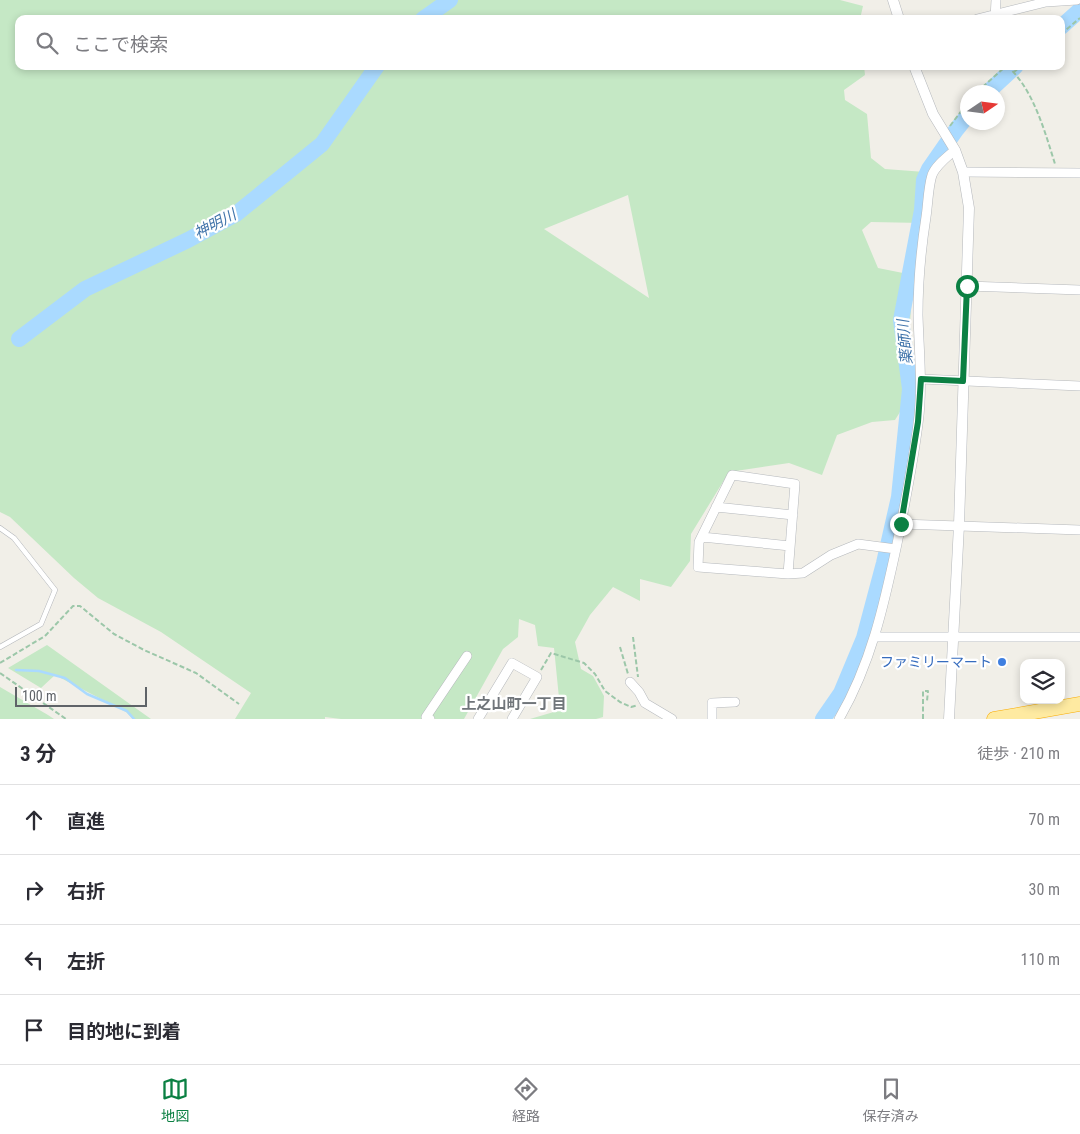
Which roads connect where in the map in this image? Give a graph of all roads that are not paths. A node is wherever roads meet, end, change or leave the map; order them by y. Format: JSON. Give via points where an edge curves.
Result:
{"nodes":[{"id":1,"x":893,"y":0,"type":"edge"},
{"id":2,"x":996,"y":0,"type":"edge"},
{"id":3,"x":1077,"y":0,"type":"edge"},
{"id":4,"x":898,"y":15,"type":"edge"},
{"id":5,"x":994,"y":15,"type":"edge"},
{"id":6,"x":1001,"y":15,"type":"edge"},
{"id":7,"x":916,"y":70,"type":"edge"},
{"id":8,"x":954,"y":150,"type":"junction"},
{"id":9,"x":963,"y":172,"type":"junction"},
{"id":10,"x":1080,"y":173,"type":"edge"},
{"id":11,"x":967,"y":286,"type":"junction"},
{"id":12,"x":1080,"y":290,"type":"edge"},
{"id":13,"x":921,"y":379,"type":"junction"},
{"id":14,"x":963,"y":381,"type":"junction"},
{"id":15,"x":1080,"y":386,"type":"edge"},
{"id":16,"x":716,"y":507,"type":"junction"},
{"id":17,"x":793,"y":515,"type":"junction"},
{"id":18,"x":901,"y":524,"type":"junction"},
{"id":19,"x":959,"y":525,"type":"junction"},
{"id":20,"x":0,"y":528,"type":"edge"},
{"id":21,"x":1080,"y":530,"type":"edge"},
{"id":22,"x":702,"y":537,"type":"junction"},
{"id":23,"x":790,"y":546,"type":"junction"},
{"id":24,"x":896,"y":549,"type":"junction"},
{"id":25,"x":788,"y":574,"type":"junction"},
{"id":26,"x":952,"y":636,"type":"junction"},
{"id":27,"x":875,"y":637,"type":"junction"},
{"id":28,"x":1080,"y":637,"type":"edge"},
{"id":29,"x":0,"y":647,"type":"edge"},
{"id":30,"x":467,"y":656,"type":"dead end"},
{"id":31,"x":630,"y":682,"type":"road end"},
{"id":32,"x":735,"y":702,"type":"dead end"},
{"id":33,"x":1080,"y":704,"type":"edge"},
{"id":34,"x":430,"y":719,"type":"edge"},
{"id":35,"x":478,"y":719,"type":"edge"},
{"id":36,"x":512,"y":719,"type":"edge"},
{"id":37,"x":672,"y":719,"type":"edge"},
{"id":38,"x":712,"y":719,"type":"edge"},
{"id":39,"x":839,"y":719,"type":"edge"},
{"id":40,"x":949,"y":719,"type":"edge"},
{"id":41,"x":994,"y":719,"type":"edge"}],
"edges":[{"from":1,"to":4,"type":"street"},
{"from":2,"to":5,"type":"street"},
{"from":3,"to":6,"type":"street","via":[[1046,2]]},
{"from":7,"to":8,"type":"street","via":[[926,98]]},
{"from":8,"to":9,"type":"street"},
{"from":8,"to":13,"type":"street","via":[[932,174],[922,242],[918,313]]},
{"from":9,"to":10,"type":"street"},
{"from":9,"to":11,"type":"street","via":[[969,208]]},
{"from":11,"to":12,"type":"street"},
{"from":11,"to":14,"type":"street"},
{"from":13,"to":14,"type":"street"},
{"from":13,"to":18,"type":"street","via":[[918,422]]},
{"from":14,"to":15,"type":"street"},
{"from":14,"to":19,"type":"street"},
{"from":16,"to":17,"type":"street"},
{"from":16,"to":17,"type":"street","via":[[732,475],[795,484]]},
{"from":16,"to":22,"type":"street"},
{"from":17,"to":23,"type":"street"},
{"from":18,"to":19,"type":"street"},
{"from":18,"to":24,"type":"street"},
{"from":19,"to":21,"type":"street"},
{"from":19,"to":26,"type":"street"},
{"from":20,"to":29,"type":"lane","via":[[14,538],[55,590],[41,624]]},
{"from":22,"to":23,"type":"street"},
{"from":22,"to":25,"type":"street","via":[[698,567]]},
{"from":23,"to":25,"type":"street"},
{"from":24,"to":25,"type":"street","via":[[858,544],[831,555],[802,573]]},
{"from":24,"to":27,"type":"street"},
{"from":26,"to":27,"type":"street"},
{"from":26,"to":28,"type":"street"},
{"from":26,"to":40,"type":"street"},
{"from":27,"to":39,"type":"street","via":[[865,668]]},
{"from":30,"to":34,"type":"street","via":[[426,717]]},
{"from":31,"to":37,"type":"street","via":[[645,703]]},
{"from":32,"to":38,"type":"street","via":[[712,703]]},
{"from":33,"to":41,"type":"highway"},
{"from":35,"to":36,"type":"street","via":[[512,663],[537,677]]}]}
